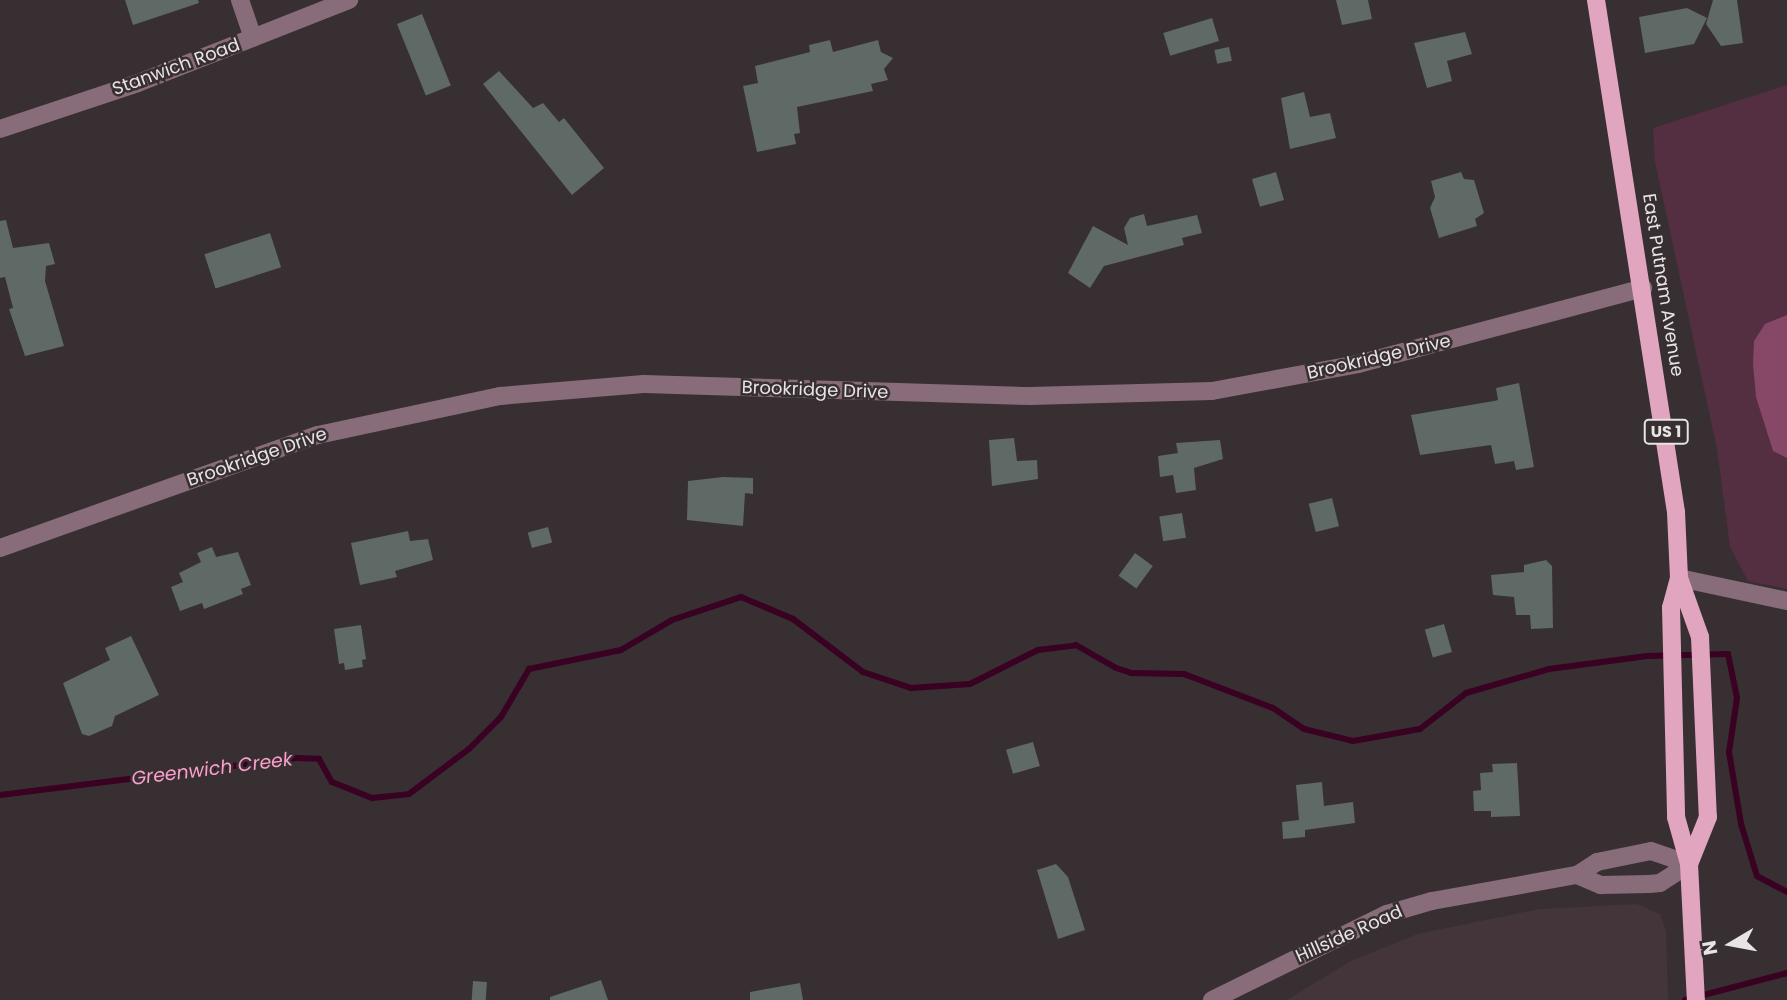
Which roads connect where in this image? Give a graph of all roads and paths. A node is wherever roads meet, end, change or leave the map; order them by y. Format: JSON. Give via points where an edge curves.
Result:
{"nodes":[{"id":1,"x":240,"y":0,"type":"edge"},
{"id":2,"x":349,"y":0,"type":"edge"},
{"id":3,"x":1596,"y":0,"type":"edge"},
{"id":4,"x":253,"y":38,"type":"junction"},
{"id":5,"x":0,"y":129,"type":"edge"},
{"id":6,"x":1643,"y":288,"type":"junction"},
{"id":7,"x":0,"y":548,"type":"edge"},
{"id":8,"x":1679,"y":578,"type":"junction"},
{"id":9,"x":1787,"y":601,"type":"edge"},
{"id":10,"x":1689,"y":864,"type":"junction"},
{"id":11,"x":1577,"y":876,"type":"junction"},
{"id":12,"x":1212,"y":1000,"type":"edge"},
{"id":13,"x":1696,"y":1000,"type":"edge"}],
"edges":[{"from":1,"to":4,"type":"street"},
{"from":2,"to":4,"type":"street","name":"Stanwich Road"},
{"from":3,"to":6,"type":"main road","name":"East Putnam Avenue","number":"US 1"},
{"from":4,"to":5,"type":"street","name":"Stanwich Road"},
{"from":6,"to":7,"type":"street","name":"Brookridge Drive","via":[[1358,364],[1212,391],[1030,397],[644,384],[500,396],[318,435]]},
{"from":6,"to":8,"type":"main road","name":"East Putnam Avenue","number":"US 1","via":[[1670,462]]},
{"from":8,"to":9,"type":"street"},
{"from":8,"to":10,"type":"main road","name":"East Putnam Avenue","number":"US 1","via":[[1671,608],[1676,817]]},
{"from":8,"to":10,"type":"main road","name":"East Putnam Avenue","number":"US 1","via":[[1700,637],[1709,817]]},
{"from":10,"to":11,"type":"street","name":"Hillside Road","via":[[1660,883],[1601,885]]},
{"from":10,"to":11,"type":"street","name":"Hillside Road","via":[[1651,851],[1597,862]]},
{"from":10,"to":13,"type":"main road","name":"East Putnam Avenue","number":"US 1"},
{"from":11,"to":12,"type":"street","name":"Hillside Road","via":[[1474,890],[1387,914]]}]}
